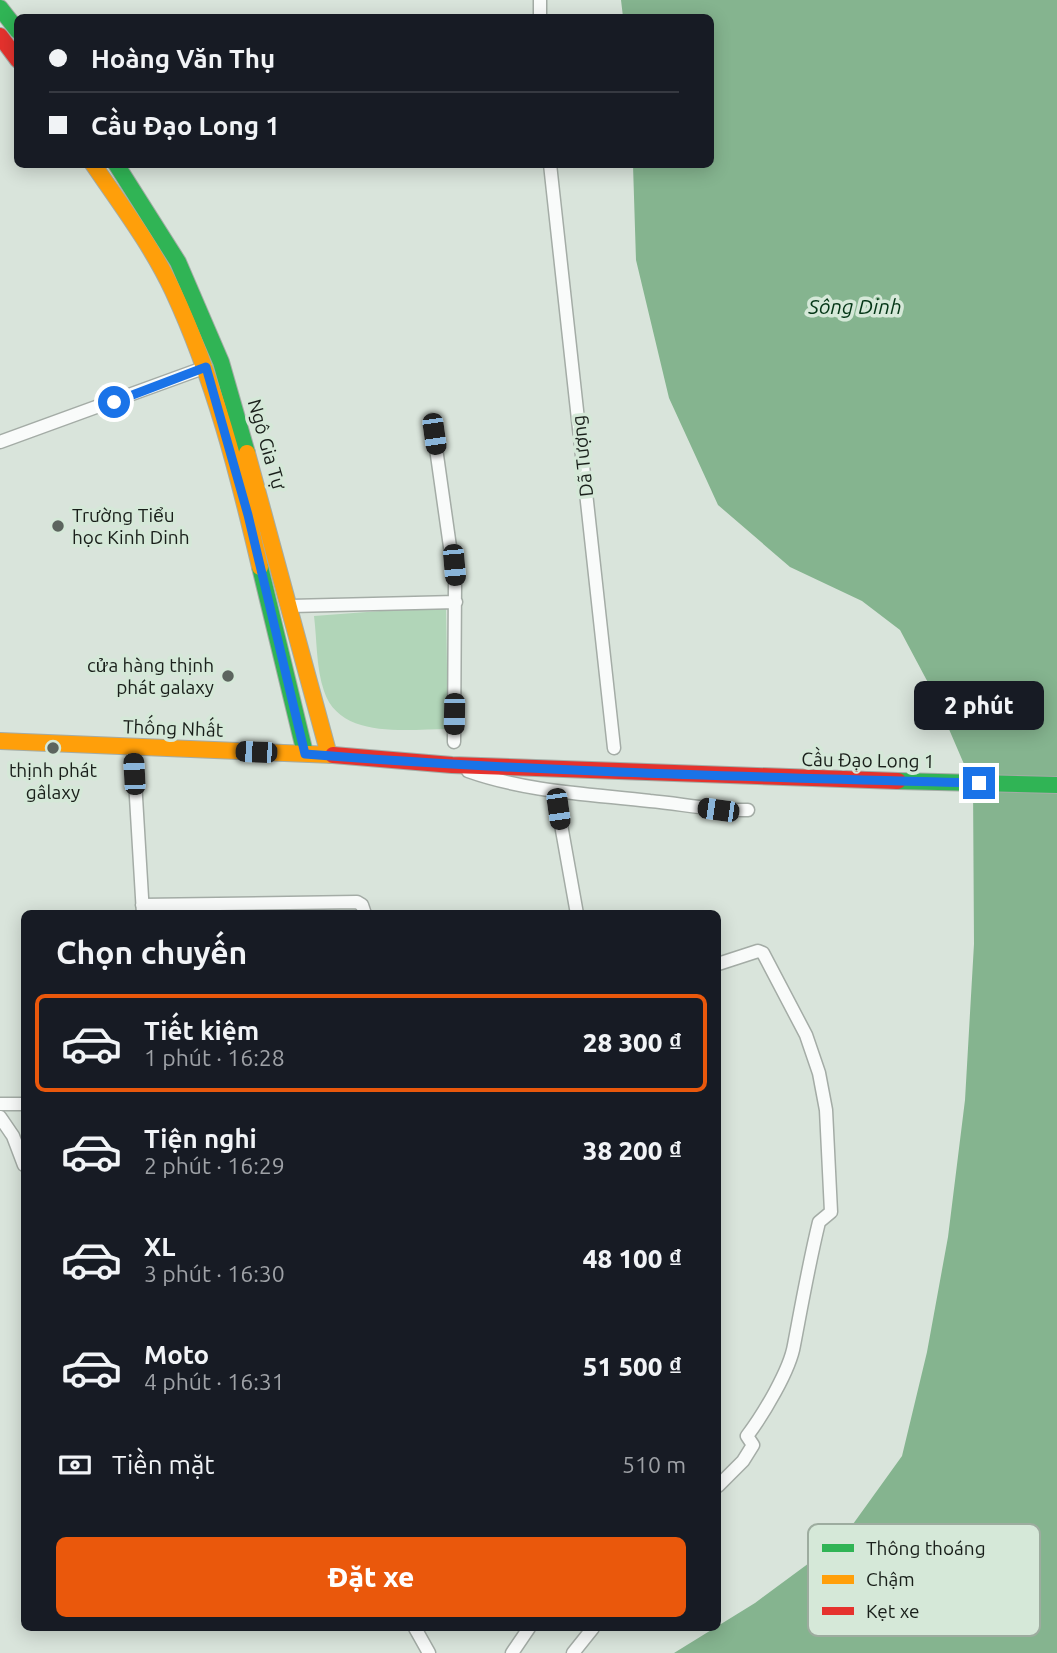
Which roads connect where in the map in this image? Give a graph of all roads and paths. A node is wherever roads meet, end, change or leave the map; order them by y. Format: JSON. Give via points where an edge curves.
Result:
{"nodes":[{"id":1,"x":0,"y":8,"type":"edge"},
{"id":2,"x":14,"y":26,"type":"edge"},
{"id":3,"x":0,"y":36,"type":"edge"},
{"id":4,"x":14,"y":55,"type":"edge"},
{"id":5,"x":96,"y":168,"type":"edge"},
{"id":6,"x":119,"y":168,"type":"edge"},
{"id":7,"x":550,"y":168,"type":"edge"},
{"id":8,"x":131,"y":185,"type":"junction"},
{"id":9,"x":115,"y":197,"type":"junction"},
{"id":10,"x":214,"y":365,"type":"junction"},
{"id":11,"x":432,"y":420,"type":"dead end"},
{"id":12,"x":0,"y":442,"type":"edge"},
{"id":13,"x":264,"y":509,"type":"junction"},
{"id":14,"x":248,"y":515,"type":"junction"},
{"id":15,"x":456,"y":602,"type":"junction"},
{"id":16,"x":291,"y":606,"type":"junction"},
{"id":17,"x":272,"y":611,"type":"junction"},
{"id":18,"x":0,"y":741,"type":"edge"},
{"id":19,"x":454,"y":742,"type":"dead end"},
{"id":20,"x":133,"y":747,"type":"junction"},
{"id":21,"x":614,"y":748,"type":"dead end"},
{"id":22,"x":305,"y":754,"type":"junction"},
{"id":23,"x":329,"y":755,"type":"junction"},
{"id":24,"x":452,"y":765,"type":"junction"},
{"id":25,"x":721,"y":777,"type":"joint"},
{"id":26,"x":1057,"y":785,"type":"edge"},
{"id":27,"x":555,"y":791,"type":"junction"},
{"id":28,"x":748,"y":810,"type":"dead end"},
{"id":29,"x":142,"y":909,"type":"edge"},
{"id":30,"x":364,"y":910,"type":"edge"},
{"id":31,"x":576,"y":910,"type":"edge"},
{"id":32,"x":721,"y":963,"type":"edge"},
{"id":33,"x":0,"y":1104,"type":"edge"},
{"id":34,"x":21,"y":1104,"type":"edge"},
{"id":35,"x":0,"y":1118,"type":"edge"},
{"id":36,"x":21,"y":1157,"type":"edge"},
{"id":37,"x":721,"y":1483,"type":"edge"},
{"id":38,"x":417,"y":1631,"type":"edge"},
{"id":39,"x":527,"y":1631,"type":"edge"},
{"id":40,"x":591,"y":1631,"type":"edge"},
{"id":41,"x":429,"y":1653,"type":"edge"},
{"id":42,"x":512,"y":1653,"type":"edge"},
{"id":43,"x":573,"y":1653,"type":"edge"}],
"edges":[{"from":1,"to":2,"type":"main road"},
{"from":3,"to":4,"type":"main road"},
{"from":5,"to":9,"type":"main road","name":"Ngô Gia Tự"},
{"from":6,"to":8,"type":"main road","name":"Ngô Gia Tự"},
{"from":7,"to":21,"type":"street","name":"Dã Tượng"},
{"from":8,"to":9,"type":"main road"},
{"from":8,"to":10,"type":"main road","name":"Ngô Gia Tự","via":[[178,262]]},
{"from":9,"to":10,"type":"main road","name":"Ngô Gia Tự"},
{"from":10,"to":12,"type":"street"},
{"from":10,"to":13,"type":"main road","name":"Ngô Gia Tự"},
{"from":10,"to":14,"type":"main road","name":"Ngô Gia Tự"},
{"from":11,"to":15,"type":"street"},
{"from":13,"to":14,"type":"main road"},
{"from":13,"to":16,"type":"main road","name":"Ngô Gia Tự"},
{"from":14,"to":17,"type":"main road","name":"Ngô Gia Tự"},
{"from":15,"to":16,"type":"street"},
{"from":15,"to":19,"type":"street"},
{"from":16,"to":17,"type":"main road"},
{"from":16,"to":23,"type":"main road","name":"Ngô Gia Tự"},
{"from":17,"to":22,"type":"main road","name":"Ngô Gia Tự"},
{"from":18,"to":20,"type":"main road","name":"Thống Nhất"},
{"from":20,"to":22,"type":"main road","name":"Thống Nhất"},
{"from":20,"to":29,"type":"street"},
{"from":22,"to":23,"type":"main road","name":"Thống Nhất"},
{"from":23,"to":24,"type":"main road","name":"Thống Nhất"},
{"from":24,"to":25,"type":"main road","name":"Thống Nhất"},
{"from":24,"to":27,"type":"street","via":[[502,783]]},
{"from":25,"to":26,"type":"main road","name":"Cầu Đạo Long 1"},
{"from":27,"to":28,"type":"street"},
{"from":27,"to":31,"type":"street"},
{"from":29,"to":30,"type":"street","via":[[357,902]]},
{"from":32,"to":37,"type":"street","via":[[762,953],[806,1035],[826,1110],[831,1212],[819,1222],[794,1347],[762,1416],[747,1436],[753,1445]]},
{"from":33,"to":34,"type":"street"},
{"from":35,"to":36,"type":"street"},
{"from":38,"to":41,"type":"street"},
{"from":39,"to":42,"type":"street"},
{"from":40,"to":43,"type":"street"}]}
